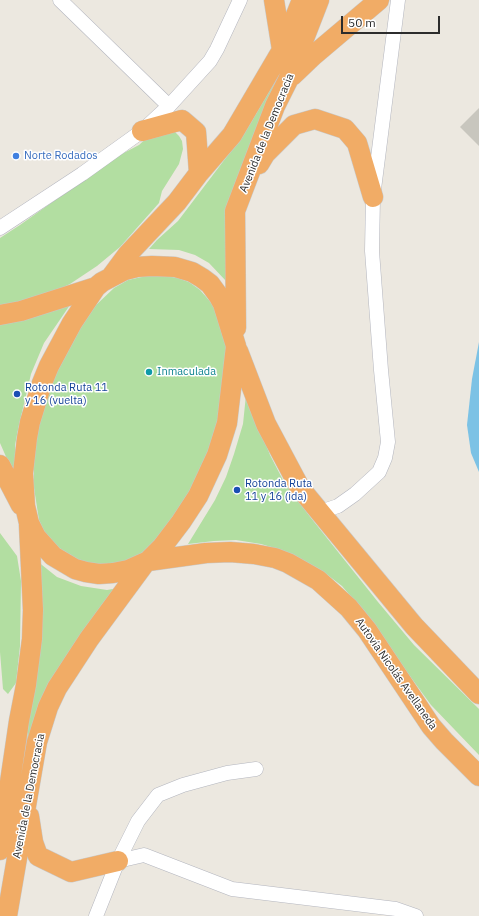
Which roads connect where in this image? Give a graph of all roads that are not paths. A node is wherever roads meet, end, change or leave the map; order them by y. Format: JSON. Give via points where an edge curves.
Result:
{"nodes":[{"id":1,"x":60,"y":0,"type":"edge"},
{"id":2,"x":274,"y":0,"type":"edge"},
{"id":3,"x":302,"y":0,"type":"edge"},
{"id":4,"x":319,"y":0,"type":"edge"},
{"id":5,"x":379,"y":0,"type":"edge"},
{"id":6,"x":398,"y":0,"type":"edge"},
{"id":7,"x":237,"y":6,"type":"edge"},
{"id":8,"x":282,"y":50,"type":"junction"},
{"id":9,"x":288,"y":80,"type":"junction"},
{"id":10,"x":169,"y":106,"type":"junction"},
{"id":11,"x":142,"y":131,"type":"junction"},
{"id":12,"x":198,"y":173,"type":"junction"},
{"id":13,"x":245,"y":186,"type":"junction"},
{"id":14,"x":373,"y":197,"type":"junction"},
{"id":15,"x":0,"y":228,"type":"edge"},
{"id":16,"x":103,"y":282,"type":"junction"},
{"id":17,"x":0,"y":315,"type":"edge"},
{"id":18,"x":236,"y":344,"type":"junction"},
{"id":19,"x":0,"y":465,"type":"edge"},
{"id":20,"x":320,"y":512,"type":"junction"},
{"id":21,"x":28,"y":521,"type":"junction"},
{"id":22,"x":146,"y":562,"type":"junction"},
{"id":23,"x":479,"y":694,"type":"edge"},
{"id":24,"x":256,"y":769,"type":"dead end"},
{"id":25,"x":479,"y":776,"type":"edge"},
{"id":26,"x":26,"y":804,"type":"junction"},
{"id":27,"x":0,"y":850,"type":"edge"},
{"id":28,"x":118,"y":861,"type":"junction"},
{"id":29,"x":7,"y":916,"type":"edge"},
{"id":30,"x":96,"y":916,"type":"edge"},
{"id":31,"x":416,"y":916,"type":"edge"}],
"edges":[{"from":1,"to":10,"type":"street"},
{"from":2,"to":8,"type":"highway"},
{"from":3,"to":8,"type":"highway","name":"Avenida de la Democracia"},
{"from":4,"to":9,"type":"highway","name":"Avenida de la Democracia"},
{"from":5,"to":9,"type":"highway"},
{"from":6,"to":14,"type":"street"},
{"from":7,"to":10,"type":"street","via":[[210,61]]},
{"from":8,"to":12,"type":"highway","name":"Avenida de la Democracia","via":[[232,135]]},
{"from":9,"to":13,"type":"highway","name":"Avenida de la Democracia","via":[[274,106]]},
{"from":10,"to":11,"type":"street"},
{"from":11,"to":12,"type":"highway","via":[[182,120],[196,132]]},
{"from":11,"to":15,"type":"street"},
{"from":12,"to":16,"type":"highway","name":"Avenida de la Democracia","via":[[177,202]]},
{"from":13,"to":14,"type":"highway","via":[[265,154],[294,125],[315,119],[346,129],[357,143]]},
{"from":13,"to":18,"type":"highway","name":"Avenida de la Democracia","via":[[236,211]]},
{"from":14,"to":20,"type":"street","via":[[372,251],[388,442],[379,472],[338,506]]},
{"from":16,"to":17,"type":"highway","via":[[21,311]]},
{"from":16,"to":18,"type":"highway","via":[[125,270],[137,267],[175,267],[192,272],[210,284],[218,295]]},
{"from":16,"to":21,"type":"highway","name":"Avenida de la Democracia","via":[[66,334],[49,366],[35,402],[23,474]]},
{"from":18,"to":20,"type":"highway","via":[[258,404],[279,449],[300,488]]},
{"from":18,"to":22,"type":"highway","name":"Avenida de la Democracia","via":[[227,423],[218,455],[198,496],[181,522],[162,547]]},
{"from":19,"to":21,"type":"highway"},
{"from":20,"to":23,"type":"highway","via":[[414,626]]},
{"from":21,"to":22,"type":"highway","via":[[36,537],[53,556],[75,569],[99,574],[113,573]]},
{"from":21,"to":27,"type":"highway","name":"Avenida de la Democracia","via":[[32,639]]},
{"from":22,"to":25,"type":"highway","name":"Autovía Nicolás Avellaneda","via":[[206,553],[254,554],[288,563],[318,580],[349,608],[367,630],[431,726]]},
{"from":22,"to":26,"type":"highway","name":"Avenida de la Democracia","via":[[89,638],[48,707],[37,742]]},
{"from":24,"to":28,"type":"street","via":[[227,773],[158,794],[138,821]]},
{"from":26,"to":28,"type":"highway","via":[[38,856],[71,872]]},
{"from":26,"to":29,"type":"highway","name":"Avenida de la Democracia"},
{"from":28,"to":30,"type":"street"},
{"from":28,"to":31,"type":"street","via":[[144,855],[232,889],[396,909]]}]}
